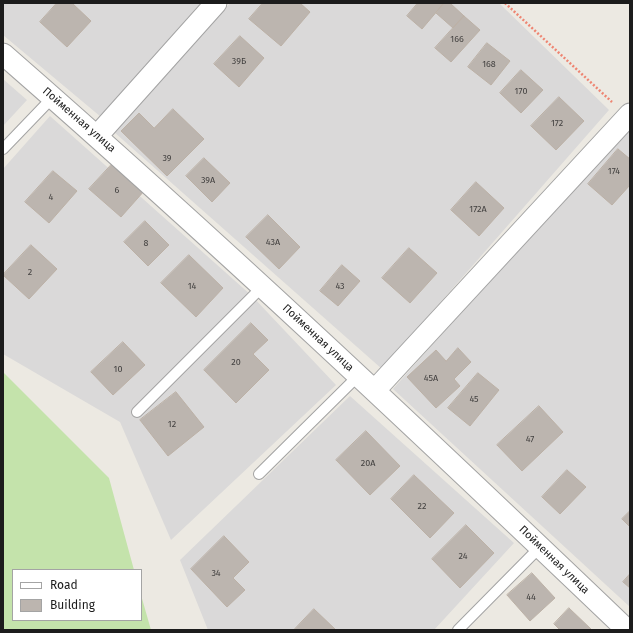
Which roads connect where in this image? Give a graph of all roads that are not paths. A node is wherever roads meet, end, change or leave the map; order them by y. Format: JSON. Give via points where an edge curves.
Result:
{"nodes":[{"id":1,"x":216,"y":3,"type":"edge"},
{"id":2,"x":3,"y":54,"type":"edge"},
{"id":3,"x":53,"y":97,"type":"junction"},
{"id":4,"x":629,"y":115,"type":"edge"},
{"id":5,"x":97,"y":136,"type":"junction"},
{"id":6,"x":3,"y":149,"type":"edge"},
{"id":7,"x":262,"y":287,"type":"junction"},
{"id":8,"x":359,"y":375,"type":"junction"},
{"id":9,"x":375,"y":390,"type":"junction"},
{"id":10,"x":137,"y":412,"type":"dead end"},
{"id":11,"x":259,"y":474,"type":"dead end"},
{"id":12,"x":540,"y":546,"type":"junction"},
{"id":13,"x":458,"y":630,"type":"edge"},
{"id":14,"x":627,"y":630,"type":"edge"}],
"edges":[{"from":1,"to":5,"type":"street"},
{"from":2,"to":3,"type":"street","name":"Пойменная улица"},
{"from":3,"to":5,"type":"street","name":"Пойменная улица"},
{"from":3,"to":6,"type":"lane"},
{"from":4,"to":9,"type":"street"},
{"from":5,"to":7,"type":"street","name":"Пойменная улица"},
{"from":7,"to":8,"type":"street","name":"Пойменная улица"},
{"from":7,"to":10,"type":"lane"},
{"from":8,"to":9,"type":"street","name":"Пойменная улица"},
{"from":8,"to":11,"type":"lane"},
{"from":9,"to":12,"type":"street","name":"Пойменная улица"},
{"from":12,"to":13,"type":"lane"},
{"from":12,"to":14,"type":"street","name":"Пойменная улица"}]}
